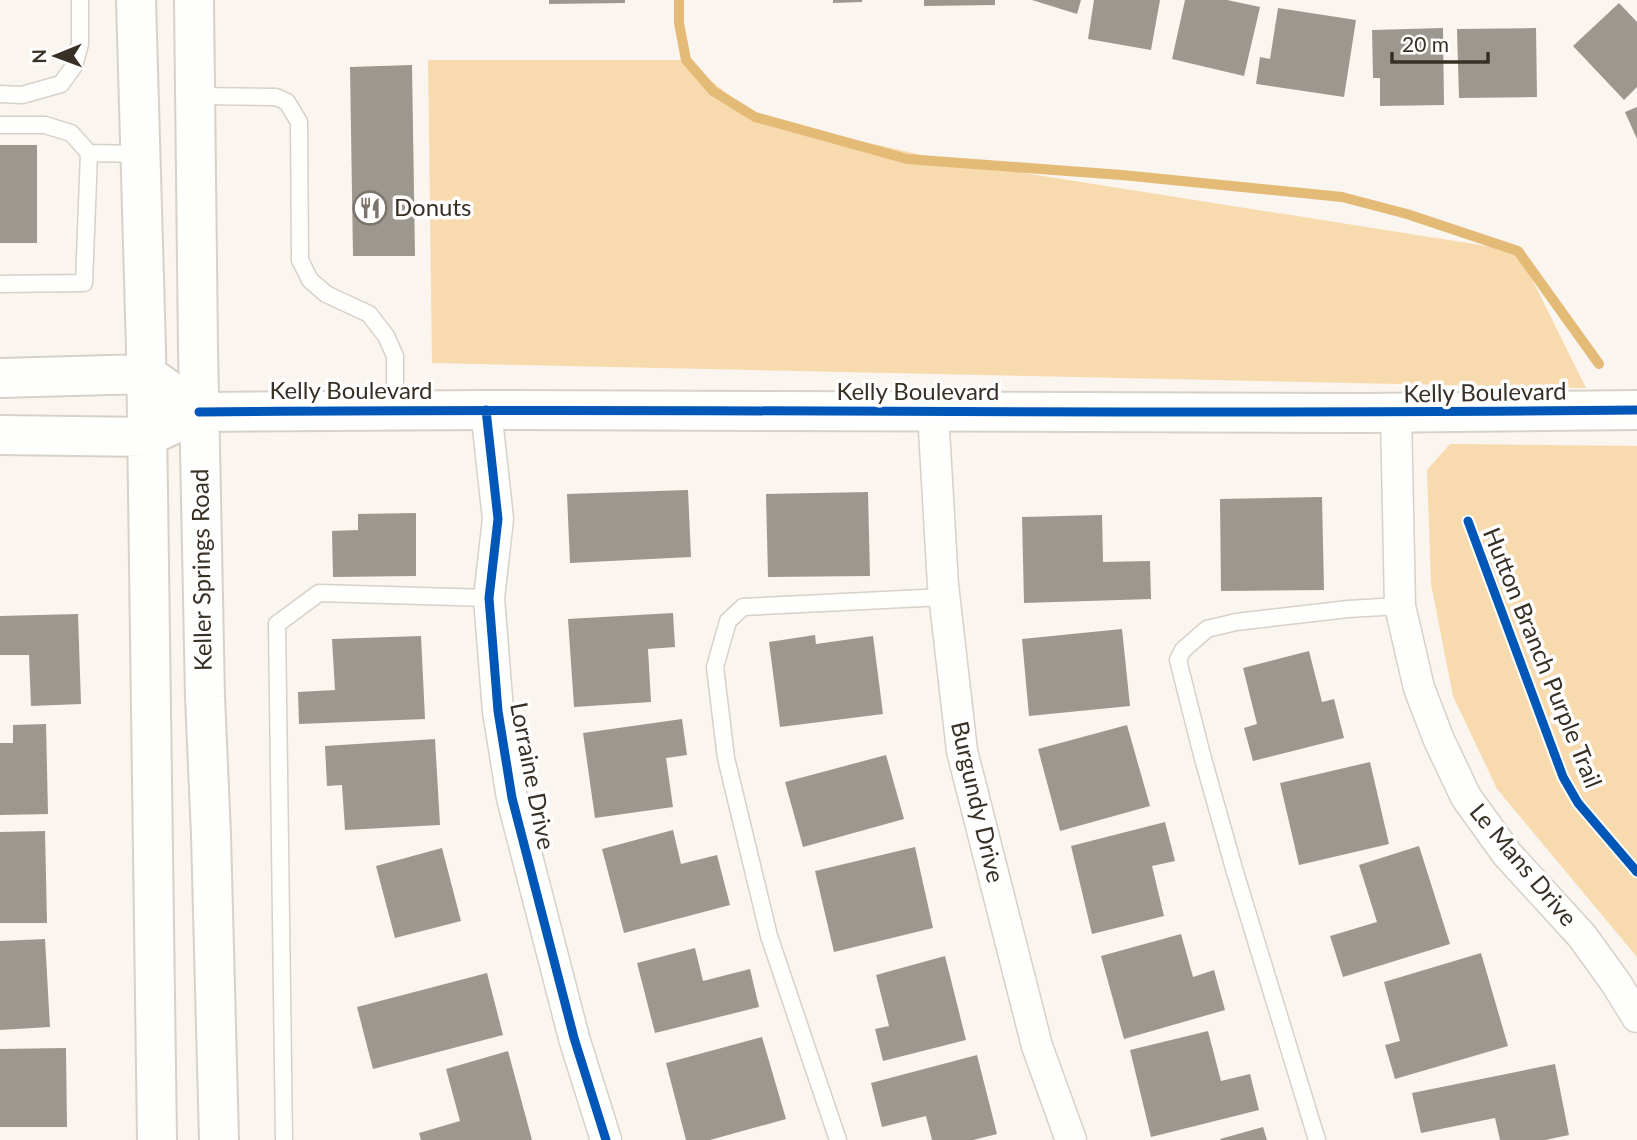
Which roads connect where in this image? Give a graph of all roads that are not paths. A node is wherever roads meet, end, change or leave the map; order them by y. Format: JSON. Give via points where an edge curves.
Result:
{"nodes":[{"id":1,"x":80,"y":0,"type":"edge"},
{"id":2,"x":136,"y":0,"type":"edge"},
{"id":3,"x":194,"y":0,"type":"edge"},
{"id":4,"x":0,"y":94,"type":"edge"},
{"id":5,"x":195,"y":96,"type":"junction"},
{"id":6,"x":0,"y":125,"type":"edge"},
{"id":7,"x":89,"y":153,"type":"junction"},
{"id":8,"x":140,"y":154,"type":"junction"},
{"id":9,"x":0,"y":284,"type":"edge"},
{"id":10,"x":146,"y":374,"type":"junction"},
{"id":11,"x":0,"y":378,"type":"edge"},
{"id":12,"x":486,"y":410,"type":"junction"},
{"id":13,"x":1637,"y":410,"type":"edge"},
{"id":14,"x":395,"y":411,"type":"junction"},
{"id":15,"x":199,"y":412,"type":"junction"},
{"id":16,"x":933,"y":412,"type":"junction"},
{"id":17,"x":1396,"y":413,"type":"junction"},
{"id":18,"x":0,"y":435,"type":"edge"},
{"id":19,"x":147,"y":437,"type":"junction"},
{"id":20,"x":944,"y":597,"type":"junction"},
{"id":21,"x":489,"y":598,"type":"junction"},
{"id":22,"x":1400,"y":606,"type":"junction"},
{"id":23,"x":1637,"y":1017,"type":"edge"},
{"id":24,"x":600,"y":1139,"type":"edge"},
{"id":25,"x":157,"y":1140,"type":"edge"},
{"id":26,"x":219,"y":1140,"type":"edge"},
{"id":27,"x":284,"y":1140,"type":"edge"},
{"id":28,"x":838,"y":1140,"type":"edge"},
{"id":29,"x":1071,"y":1140,"type":"edge"},
{"id":30,"x":1317,"y":1140,"type":"edge"}],
"edges":[{"from":1,"to":4,"type":"lane","via":[[80,44],[74,66],[61,84],[22,95]]},
{"from":2,"to":8,"type":"main road"},
{"from":3,"to":5,"type":"main road","name":"Keller Springs Road"},
{"from":5,"to":14,"type":"lane","via":[[276,97],[287,102],[299,122],[300,260],[310,280],[369,314],[386,336],[395,356]]},
{"from":5,"to":15,"type":"main road","name":"Keller Springs Road"},
{"from":6,"to":7,"type":"lane","via":[[45,125],[71,132]]},
{"from":7,"to":8,"type":"lane"},
{"from":7,"to":9,"type":"lane","via":[[84,284]]},
{"from":8,"to":10,"type":"main road"},
{"from":10,"to":11,"type":"main road"},
{"from":10,"to":15,"type":"main road"},
{"from":10,"to":19,"type":"main road"},
{"from":12,"to":14,"type":"main road","name":"Kelly Boulevard"},
{"from":12,"to":16,"type":"main road","name":"Kelly Boulevard"},
{"from":12,"to":21,"type":"street","name":"Lorraine Drive","via":[[498,519]]},
{"from":13,"to":17,"type":"main road","name":"Kelly Boulevard"},
{"from":14,"to":15,"type":"main road","name":"Kelly Boulevard"},
{"from":15,"to":19,"type":"main road","name":"Kelly Boulevard"},
{"from":15,"to":26,"type":"main road","name":"Keller Springs Road"},
{"from":16,"to":17,"type":"main road","name":"Kelly Boulevard"},
{"from":16,"to":20,"type":"street","name":"Burgundy Drive"},
{"from":17,"to":22,"type":"street","name":"Le Mans Drive"},
{"from":18,"to":19,"type":"main road","name":"Kelly Boulevard"},
{"from":19,"to":25,"type":"main road"},
{"from":20,"to":28,"type":"lane","via":[[743,607],[728,621],[715,667],[726,758],[769,936]]},
{"from":20,"to":29,"type":"street","name":"Burgundy Drive","via":[[962,751],[1037,1046]]},
{"from":21,"to":24,"type":"street","name":"Lorraine Drive","via":[[498,711],[512,798]]},
{"from":21,"to":27,"type":"lane","via":[[319,593],[277,624]]},
{"from":22,"to":23,"type":"street","name":"Le Mans Drive","via":[[1419,688],[1466,797],[1507,854],[1582,936]]},
{"from":22,"to":30,"type":"lane","via":[[1261,619],[1207,629],[1178,660],[1235,872]]}]}
